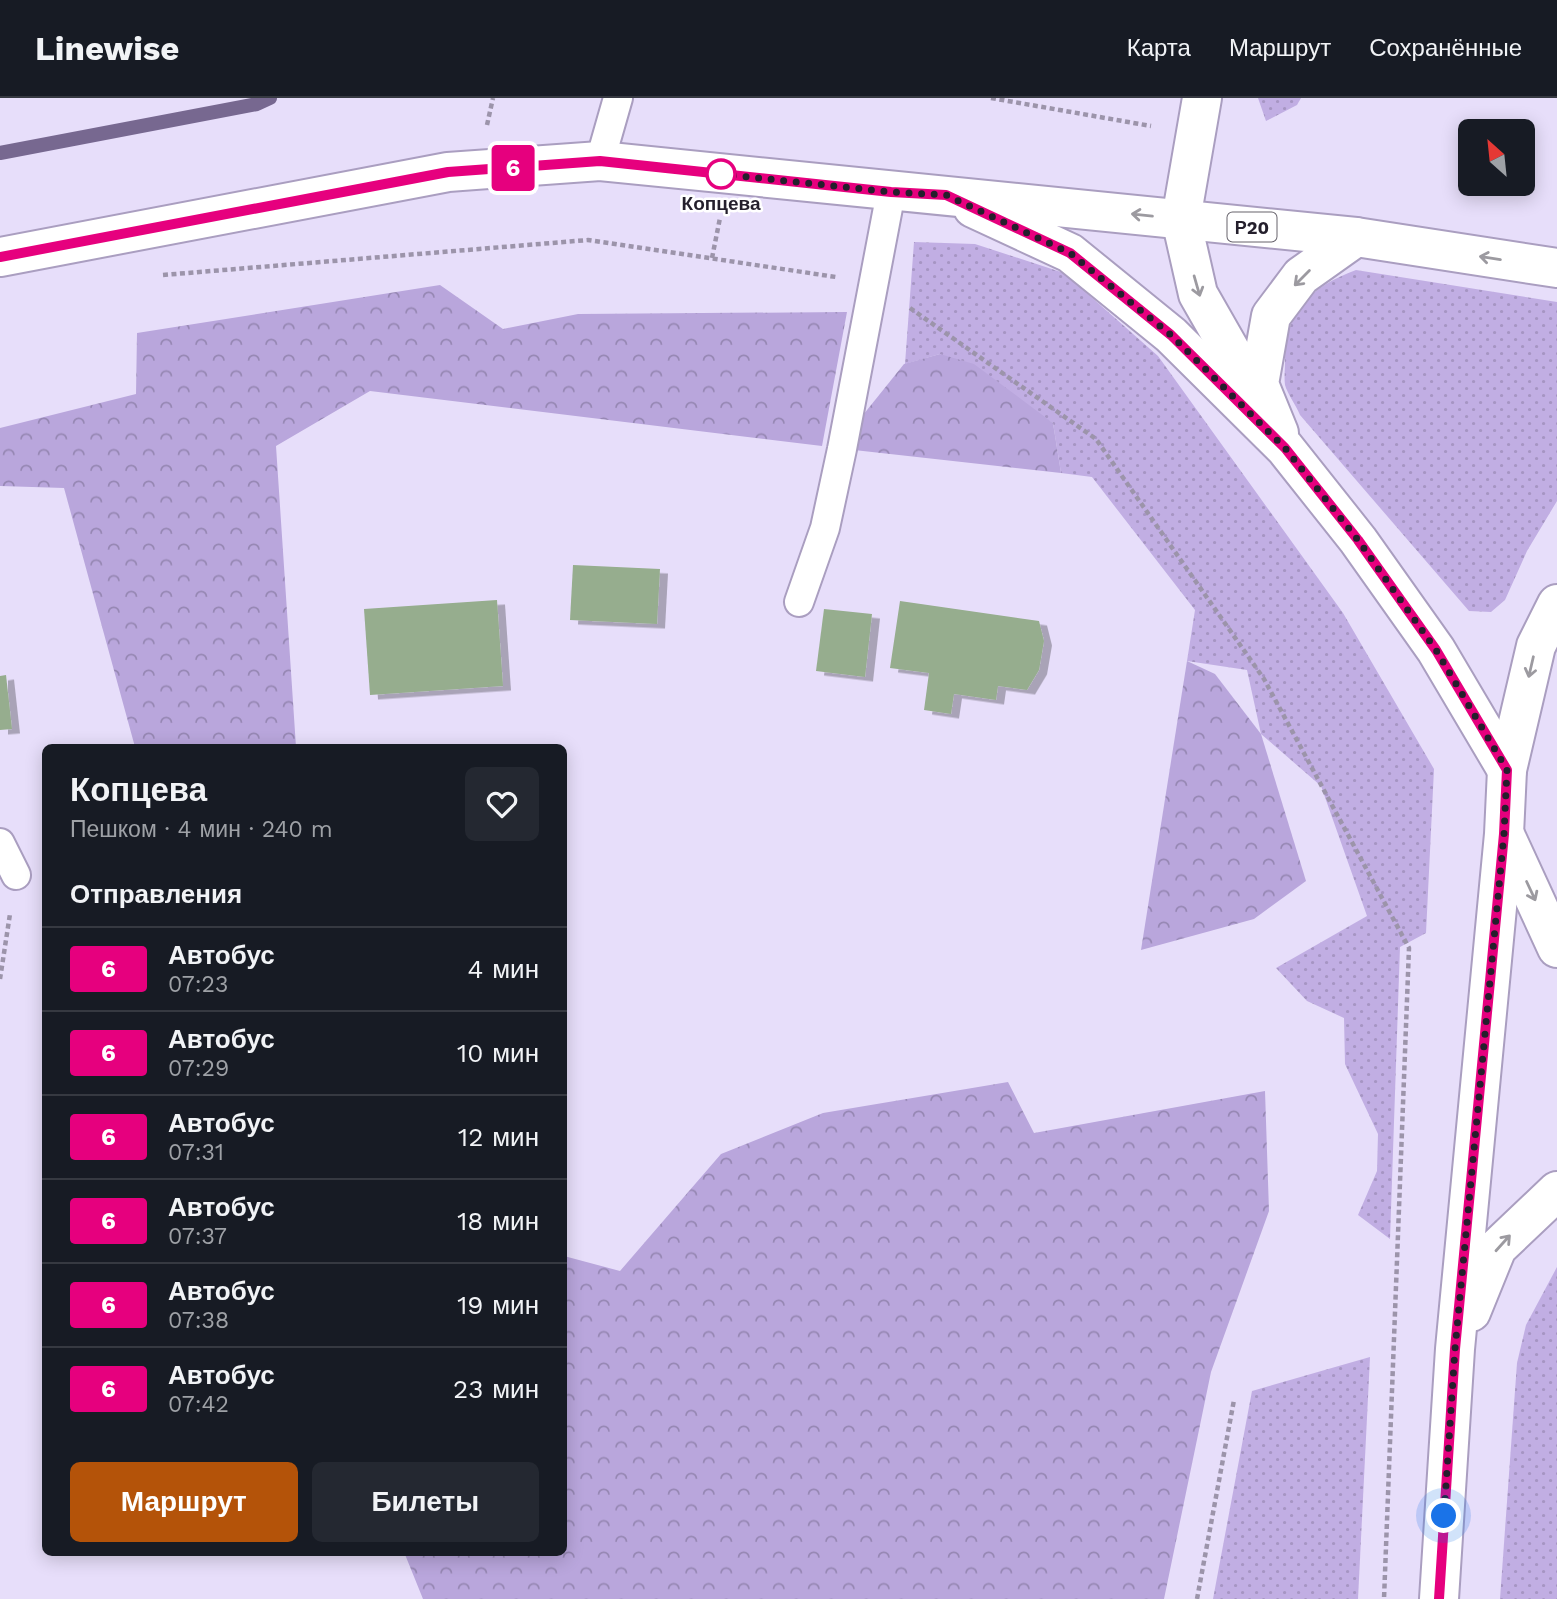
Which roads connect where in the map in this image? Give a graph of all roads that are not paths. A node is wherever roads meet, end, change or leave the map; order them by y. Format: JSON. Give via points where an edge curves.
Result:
{"nodes":[{"id":1,"x":618,"y":98,"type":"edge"},
{"id":2,"x":1202,"y":98,"type":"edge"},
{"id":3,"x":600,"y":161,"type":"junction"},
{"id":4,"x":891,"y":192,"type":"junction"},
{"id":5,"x":946,"y":195,"type":"junction"},
{"id":6,"x":1181,"y":219,"type":"junction"},
{"id":7,"x":1356,"y":237,"type":"junction"},
{"id":8,"x":0,"y":257,"type":"edge"},
{"id":9,"x":1557,"y":268,"type":"edge"},
{"id":10,"x":1285,"y":448,"type":"junction"},
{"id":11,"x":799,"y":602,"type":"dead end"},
{"id":12,"x":1557,"y":604,"type":"edge"},
{"id":13,"x":1507,"y":770,"type":"junction"},
{"id":14,"x":1504,"y":834,"type":"junction"},
{"id":15,"x":0,"y":843,"type":"edge"},
{"id":16,"x":16,"y":875,"type":"road end"},
{"id":17,"x":1557,"y":948,"type":"edge"},
{"id":18,"x":1557,"y":1191,"type":"edge"},
{"id":19,"x":1455,"y":1349,"type":"junction"},
{"id":20,"x":1439,"y":1599,"type":"edge"}],
"edges":[{"from":1,"to":3,"type":"lane"},
{"from":2,"to":6,"type":"main road"},
{"from":3,"to":4,"type":"main road","number":"Р20"},
{"from":3,"to":8,"type":"main road","number":"Р20","via":[[448,172]]},
{"from":4,"to":5,"type":"main road","number":"Р20"},
{"from":4,"to":11,"type":"lane","via":[[825,528]]},
{"from":6,"to":5,"type":"main road","number":"Р20","one_way":true},
{"from":5,"to":10,"type":"main road","number":"Р20","via":[[1070,253],[1171,335]]},
{"from":6,"to":7,"type":"main road","number":"Р20"},
{"from":6,"to":10,"type":"main road","number":"Р20","one_way":true,"via":[[1198,294]]},
{"from":9,"to":7,"type":"main road","number":"Р20","one_way":true},
{"from":7,"to":10,"type":"main road","number":"Р20","one_way":true,"via":[[1301,276],[1271,316],[1259,384]]},
{"from":10,"to":13,"type":"main road","number":"Р20","via":[[1436,650]]},
{"from":12,"to":13,"type":"main road","one_way":true,"via":[[1536,646]]},
{"from":13,"to":14,"type":"main road"},
{"from":14,"to":17,"type":"main road","one_way":true},
{"from":14,"to":19,"type":"main road"},
{"from":15,"to":16,"type":"lane"},
{"from":19,"to":18,"type":"main road","one_way":true,"via":[[1497,1248]]},
{"from":19,"to":20,"type":"main road"}]}
